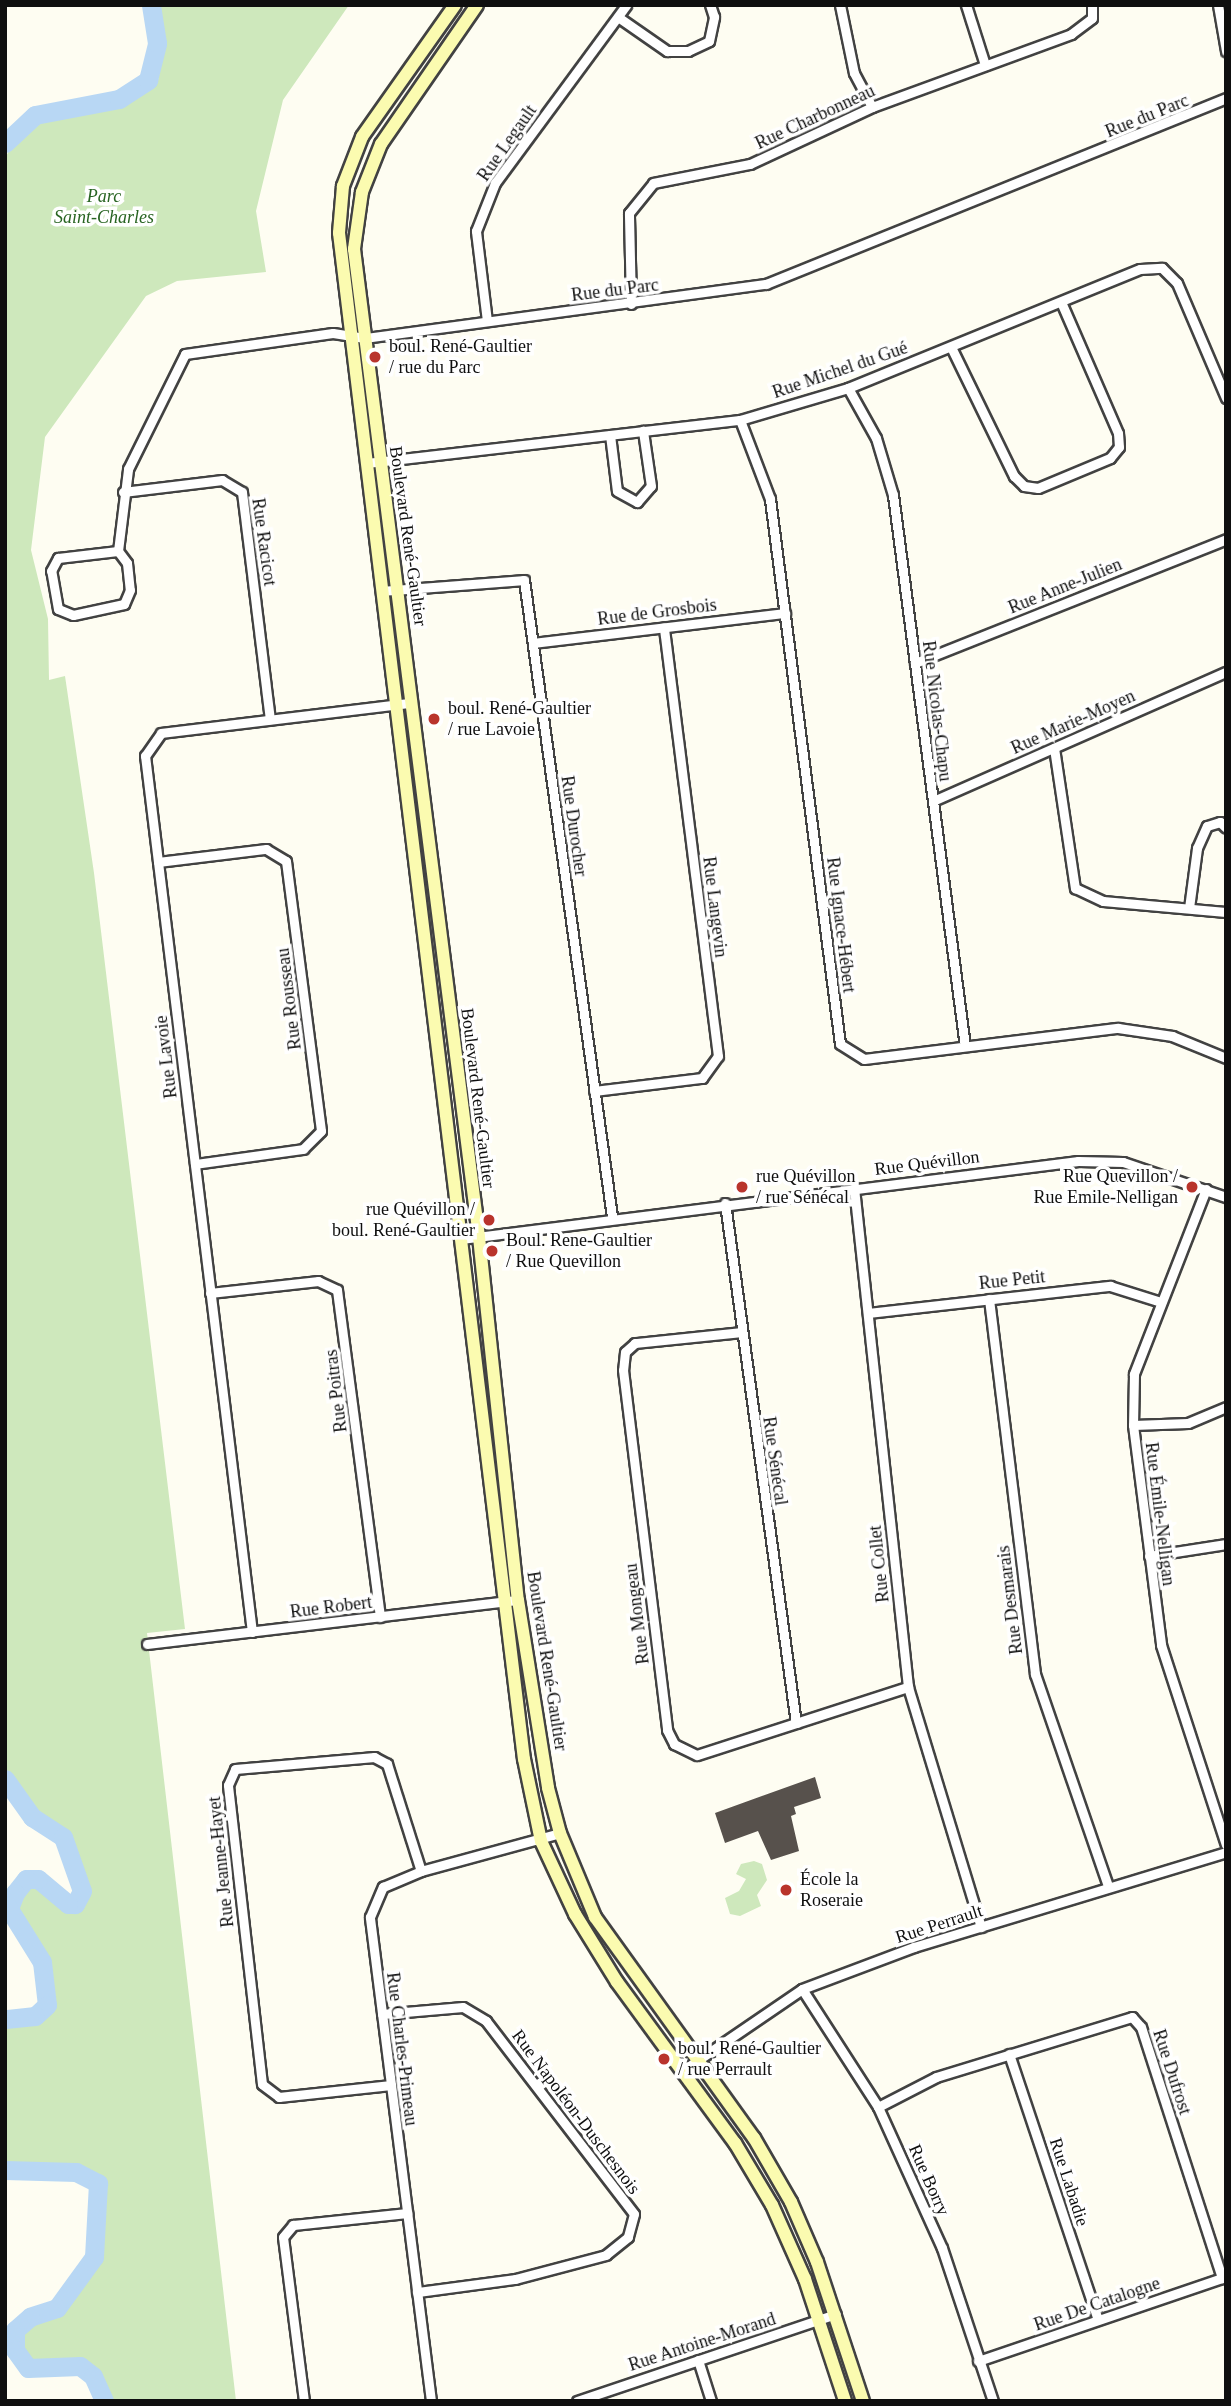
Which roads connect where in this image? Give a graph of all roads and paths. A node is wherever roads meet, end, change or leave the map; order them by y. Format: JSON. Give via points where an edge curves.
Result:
{"nodes":[{"id":1,"x":455,"y":5,"type":"edge"},
{"id":2,"x":477,"y":5,"type":"edge"},
{"id":3,"x":626,"y":5,"type":"edge"},
{"id":4,"x":709,"y":5,"type":"edge"},
{"id":5,"x":840,"y":5,"type":"edge"},
{"id":6,"x":966,"y":5,"type":"edge"},
{"id":7,"x":1092,"y":5,"type":"edge"},
{"id":8,"x":1218,"y":5,"type":"edge"},
{"id":9,"x":618,"y":17,"type":"junction"},
{"id":10,"x":1226,"y":51,"type":"edge"},
{"id":11,"x":985,"y":65,"type":"junction"},
{"id":12,"x":1226,"y":98,"type":"edge"},
{"id":13,"x":872,"y":107,"type":"junction"},
{"id":14,"x":1061,"y":302,"type":"junction"},
{"id":15,"x":631,"y":304,"type":"junction"},
{"id":16,"x":487,"y":321,"type":"junction"},
{"id":17,"x":359,"y":337,"type":"junction"},
{"id":18,"x":951,"y":347,"type":"junction"},
{"id":19,"x":848,"y":388,"type":"junction"},
{"id":20,"x":1226,"y":398,"type":"edge"},
{"id":21,"x":740,"y":420,"type":"junction"},
{"id":22,"x":643,"y":431,"type":"junction"},
{"id":23,"x":610,"y":435,"type":"junction"},
{"id":24,"x":373,"y":462,"type":"junction"},
{"id":25,"x":123,"y":492,"type":"junction"},
{"id":26,"x":1226,"y":539,"type":"edge"},
{"id":27,"x":118,"y":551,"type":"junction"},
{"id":28,"x":399,"y":589,"type":"junction"},
{"id":29,"x":382,"y":591,"type":"junction"},
{"id":30,"x":785,"y":613,"type":"junction"},
{"id":31,"x":664,"y":626,"type":"junction"},
{"id":32,"x":533,"y":643,"type":"junction"},
{"id":33,"x":915,"y":663,"type":"junction"},
{"id":34,"x":1226,"y":672,"type":"edge"},
{"id":35,"x":410,"y":703,"type":"junction"},
{"id":36,"x":396,"y":704,"type":"junction"},
{"id":37,"x":270,"y":719,"type":"junction"},
{"id":38,"x":1054,"y":748,"type":"junction"},
{"id":39,"x":933,"y":801,"type":"junction"},
{"id":40,"x":1226,"y":828,"type":"edge"},
{"id":41,"x":158,"y":862,"type":"junction"},
{"id":42,"x":1189,"y":908,"type":"junction"},
{"id":43,"x":1226,"y":912,"type":"edge"},
{"id":44,"x":965,"y":1046,"type":"junction"},
{"id":45,"x":1226,"y":1058,"type":"edge"},
{"id":46,"x":594,"y":1091,"type":"junction"},
{"id":47,"x":195,"y":1164,"type":"junction"},
{"id":48,"x":854,"y":1188,"type":"junction"},
{"id":49,"x":1206,"y":1189,"type":"junction"},
{"id":50,"x":1226,"y":1197,"type":"edge"},
{"id":51,"x":725,"y":1203,"type":"junction"},
{"id":52,"x":612,"y":1217,"type":"junction"},
{"id":53,"x":479,"y":1237,"type":"junction"},
{"id":54,"x":461,"y":1239,"type":"junction"},
{"id":55,"x":210,"y":1293,"type":"junction"},
{"id":56,"x":989,"y":1298,"type":"junction"},
{"id":57,"x":1158,"y":1301,"type":"junction"},
{"id":58,"x":868,"y":1313,"type":"junction"},
{"id":59,"x":741,"y":1332,"type":"junction"},
{"id":60,"x":1226,"y":1407,"type":"edge"},
{"id":61,"x":1133,"y":1425,"type":"junction"},
{"id":62,"x":1226,"y":1544,"type":"edge"},
{"id":63,"x":1149,"y":1556,"type":"junction"},
{"id":64,"x":519,"y":1600,"type":"junction"},
{"id":65,"x":504,"y":1602,"type":"junction"},
{"id":66,"x":380,"y":1618,"type":"junction"},
{"id":67,"x":252,"y":1632,"type":"junction"},
{"id":68,"x":147,"y":1644,"type":"dead end"},
{"id":69,"x":908,"y":1687,"type":"junction"},
{"id":70,"x":796,"y":1723,"type":"junction"},
{"id":71,"x":560,"y":1833,"type":"junction"},
{"id":72,"x":541,"y":1841,"type":"junction"},
{"id":73,"x":1226,"y":1845,"type":"edge"},
{"id":74,"x":1226,"y":1852,"type":"edge"},
{"id":75,"x":421,"y":1871,"type":"junction"},
{"id":76,"x":1108,"y":1886,"type":"junction"},
{"id":77,"x":981,"y":1927,"type":"junction"},
{"id":78,"x":802,"y":1989,"type":"junction"},
{"id":79,"x":382,"y":2014,"type":"junction"},
{"id":80,"x":1009,"y":2054,"type":"junction"},
{"id":81,"x":698,"y":2059,"type":"junction"},
{"id":82,"x":682,"y":2071,"type":"junction"},
{"id":83,"x":391,"y":2085,"type":"junction"},
{"id":84,"x":878,"y":2106,"type":"junction"},
{"id":85,"x":407,"y":2213,"type":"junction"},
{"id":86,"x":1224,"y":2278,"type":"edge"},
{"id":87,"x":417,"y":2292,"type":"junction"},
{"id":88,"x":836,"y":2315,"type":"junction"},
{"id":89,"x":819,"y":2320,"type":"junction"},
{"id":90,"x":1098,"y":2320,"type":"junction"},
{"id":91,"x":698,"y":2360,"type":"junction"},
{"id":92,"x":978,"y":2361,"type":"junction"},
{"id":93,"x":304,"y":2401,"type":"edge"},
{"id":94,"x":431,"y":2401,"type":"edge"},
{"id":95,"x":578,"y":2401,"type":"edge"},
{"id":96,"x":711,"y":2401,"type":"edge"},
{"id":97,"x":845,"y":2401,"type":"edge"},
{"id":98,"x":863,"y":2401,"type":"edge"},
{"id":99,"x":993,"y":2401,"type":"edge"}],
"edges":[{"from":1,"to":17,"type":"street","name":"Boulevard René-Gaultier","via":[[351,161],[339,233]]},
{"from":2,"to":17,"type":"street","name":"Boulevard René-Gaultier","via":[[369,168],[354,249]]},
{"from":3,"to":9,"type":"street","name":"Rue Legault"},
{"from":4,"to":9,"type":"street","via":[[714,17],[709,41],[688,51],[667,51]]},
{"from":5,"to":13,"type":"street","via":[[854,73]]},
{"from":6,"to":11,"type":"street"},
{"from":7,"to":11,"type":"street","name":"Rue Charbonneau","via":[[1092,18],[1071,34]]},
{"from":8,"to":10,"type":"street"},
{"from":9,"to":16,"type":"street","name":"Rue Legault","via":[[495,183],[476,231]]},
{"from":11,"to":13,"type":"street","name":"Rue Charbonneau"},
{"from":12,"to":15,"type":"street","name":"Rue du Parc","via":[[766,284]]},
{"from":13,"to":15,"type":"street","name":"Rue Charbonneau","via":[[750,164],[653,183],[629,213]]},
{"from":14,"to":18,"type":"street","name":"Rue Michel du Gué"},
{"from":14,"to":18,"type":"street","via":[[1118,433],[1119,447],[1110,458],[1038,488],[1024,486],[1014,476]]},
{"from":14,"to":20,"type":"street","name":"Rue Michel du Gué","via":[[1140,269],[1162,268],[1189,306]]},
{"from":15,"to":16,"type":"street","name":"Rue du Parc"},
{"from":16,"to":17,"type":"street","name":"Rue du Parc"},
{"from":17,"to":24,"type":"street","name":"Boulevard René-Gaultier"},
{"from":17,"to":25,"type":"street","name":"Rue du Parc","via":[[320,335],[185,354],[132,458]]},
{"from":18,"to":19,"type":"street","name":"Rue Michel du Gué"},
{"from":19,"to":21,"type":"street","name":"Rue Michel du Gué"},
{"from":19,"to":33,"type":"street","name":"Rue Nicolas-Chapu","via":[[876,439],[893,495]]},
{"from":21,"to":22,"type":"street","name":"Rue Michel du Gué"},
{"from":21,"to":30,"type":"street","name":"Rue Ignace-Hébert","via":[[770,499]]},
{"from":22,"to":23,"type":"street","name":"Rue Michel du Gué"},
{"from":22,"to":23,"type":"street","via":[[651,486],[637,502],[617,491]]},
{"from":23,"to":24,"type":"street","name":"Rue Michel du Gué"},
{"from":24,"to":28,"type":"street","name":"Boulevard René-Gaultier"},
{"from":24,"to":29,"type":"street","name":"Boulevard René-Gaultier"},
{"from":25,"to":27,"type":"street","name":"Rue du Parc"},
{"from":25,"to":37,"type":"street","name":"Rue Racicot","via":[[222,480],[242,492]]},
{"from":26,"to":33,"type":"street","name":"Rue Anne-Julien"},
{"from":27,"to":27,"type":"street","via":[[127,563],[130,590],[124,604],[73,615],[58,609],[51,570],[58,558]]},
{"from":28,"to":29,"type":"street","name":"Rue Durocher"},
{"from":28,"to":32,"type":"street","name":"Rue Durocher","via":[[524,580]]},
{"from":28,"to":35,"type":"street","name":"Boulevard René-Gaultier"},
{"from":29,"to":36,"type":"street","name":"Boulevard René-Gaultier"},
{"from":30,"to":31,"type":"street","name":"Rue de Grosbois"},
{"from":30,"to":44,"type":"street","name":"Rue Ignace-Hébert","via":[[840,1044],[864,1059]]},
{"from":31,"to":32,"type":"street","name":"Rue de Grosbois"},
{"from":31,"to":46,"type":"street","name":"Rue Langevin","via":[[718,1056],[702,1078]]},
{"from":32,"to":46,"type":"street","name":"Rue Durocher"},
{"from":33,"to":39,"type":"street","name":"Rue Nicolas-Chapu"},
{"from":34,"to":38,"type":"street","name":"Rue Marie-Moyen"},
{"from":35,"to":36,"type":"street","name":"Rue Lavoie"},
{"from":35,"to":53,"type":"street","name":"Boulevard René-Gaultier"},
{"from":36,"to":37,"type":"street","name":"Rue Lavoie"},
{"from":36,"to":54,"type":"street","name":"Boulevard René-Gaultier"},
{"from":37,"to":41,"type":"street","name":"Rue Lavoie","via":[[161,733],[152,739],[145,756]]},
{"from":38,"to":39,"type":"street","name":"Rue Marie-Moyen"},
{"from":38,"to":42,"type":"street","via":[[1075,888],[1103,901]]},
{"from":39,"to":44,"type":"street","name":"Rue Nicolas-Chapu"},
{"from":40,"to":42,"type":"street","via":[[1220,822],[1207,826],[1197,848]]},
{"from":41,"to":47,"type":"street","name":"Rue Lavoie"},
{"from":41,"to":47,"type":"street","name":"Rue Rousseau","via":[[267,849],[286,861],[319,1118],[318,1138],[303,1149]]},
{"from":42,"to":43,"type":"street"},
{"from":44,"to":45,"type":"street","name":"Rue Ignace-Hébert","via":[[1118,1028],[1172,1035]]},
{"from":46,"to":52,"type":"street","name":"Rue Durocher"},
{"from":47,"to":55,"type":"street","name":"Rue Lavoie"},
{"from":48,"to":49,"type":"street","name":"Rue Quévillon","via":[[1077,1161],[1123,1162]]},
{"from":48,"to":51,"type":"street","name":"Rue Quévillon"},
{"from":48,"to":58,"type":"street","name":"Rue Collet"},
{"from":49,"to":50,"type":"street","name":"Rue Quévillon"},
{"from":49,"to":57,"type":"street","name":"Rue Émile-Nelligan"},
{"from":51,"to":52,"type":"street","name":"Rue Quévillon"},
{"from":51,"to":59,"type":"street","name":"Rue Sénécal"},
{"from":52,"to":53,"type":"street","name":"Rue Quévillon"},
{"from":53,"to":54,"type":"street","name":"Rue Quévillon"},
{"from":53,"to":64,"type":"street","name":"Boulevard René-Gaultier"},
{"from":54,"to":65,"type":"street","name":"Boulevard René-Gaultier"},
{"from":55,"to":66,"type":"street","name":"Rue Poitras","via":[[318,1281],[337,1290]]},
{"from":55,"to":67,"type":"street","name":"Rue Lavoie"},
{"from":56,"to":57,"type":"street","name":"Rue Petit","via":[[1110,1286]]},
{"from":56,"to":58,"type":"street","name":"Rue Petit"},
{"from":56,"to":76,"type":"street","name":"Rue Desmarais","via":[[1035,1674]]},
{"from":57,"to":61,"type":"street","name":"Rue Émile-Nelligan","via":[[1134,1374]]},
{"from":58,"to":69,"type":"street","name":"Rue Collet"},
{"from":59,"to":70,"type":"street","name":"Rue Sénécal"},
{"from":59,"to":70,"type":"street","name":"Rue Mongeau","via":[[635,1343],[625,1352],[667,1730],[674,1744],[697,1755]]},
{"from":60,"to":61,"type":"street","via":[[1188,1423]]},
{"from":61,"to":63,"type":"street","name":"Rue Émile-Nelligan"},
{"from":62,"to":63,"type":"street"},
{"from":63,"to":73,"type":"street","name":"Rue Émile-Nelligan","via":[[1161,1645]]},
{"from":64,"to":65,"type":"street","name":"Rue Robert"},
{"from":64,"to":71,"type":"street","name":"Boulevard René-Gaultier"},
{"from":65,"to":66,"type":"street","name":"Rue Robert"},
{"from":65,"to":72,"type":"street","name":"Boulevard René-Gaultier","via":[[524,1759]]},
{"from":66,"to":67,"type":"street","name":"Rue Robert"},
{"from":67,"to":68,"type":"street","name":"Rue Robert"},
{"from":69,"to":70,"type":"street","name":"Rue Mongeau"},
{"from":69,"to":77,"type":"street","name":"Rue Collet"},
{"from":71,"to":72,"type":"street","name":"Rue Charles-Primeau"},
{"from":71,"to":81,"type":"street","name":"Boulevard René-Gaultier","via":[[595,1917]]},
{"from":72,"to":75,"type":"street","name":"Rue Charles-Primeau"},
{"from":72,"to":82,"type":"street","name":"Boulevard René-Gaultier","via":[[581,1924]]},
{"from":74,"to":76,"type":"street","name":"Rue Perrault"},
{"from":75,"to":79,"type":"street","name":"Rue Charles-Primeau","via":[[383,1887],[370,1917]]},
{"from":75,"to":83,"type":"street","name":"Rue Jeanne-Hayet","via":[[387,1764],[374,1757],[235,1769],[228,1785],[262,2084],[279,2097]]},
{"from":76,"to":77,"type":"street","name":"Rue Perrault"},
{"from":77,"to":78,"type":"street","name":"Rue Perrault"},
{"from":78,"to":81,"type":"street","name":"Rue Perrault"},
{"from":78,"to":84,"type":"street","name":"Rue Borry"},
{"from":79,"to":83,"type":"street","name":"Rue Charles-Primeau"},
{"from":79,"to":87,"type":"street","name":"Rue Napoléon-Duschesnois","via":[[463,2007],[486,2021],[634,2214],[628,2237],[606,2255],[515,2279]]},
{"from":80,"to":84,"type":"street","name":"Rue Dufrost","via":[[936,2077]]},
{"from":80,"to":86,"type":"street","name":"Rue Dufrost","via":[[1132,2017],[1142,2027]]},
{"from":80,"to":90,"type":"street","name":"Rue Labadie"},
{"from":81,"to":82,"type":"street","name":"Rue Perrault"},
{"from":81,"to":88,"type":"street","name":"Boulevard René-Gaultier","via":[[754,2138],[791,2202]]},
{"from":82,"to":89,"type":"street","name":"Boulevard René-Gaultier","via":[[772,2205]]},
{"from":83,"to":85,"type":"street","name":"Rue Charles-Primeau"},
{"from":84,"to":92,"type":"street","name":"Rue Borry","via":[[942,2248]]},
{"from":85,"to":87,"type":"street","name":"Rue Charles-Primeau"},
{"from":85,"to":93,"type":"street","via":[[293,2225],[283,2237]]},
{"from":86,"to":90,"type":"street","name":"Rue De Catalogne"},
{"from":87,"to":94,"type":"street","name":"Rue Charles-Primeau"},
{"from":88,"to":89,"type":"street","name":"Rue Antoine-Morand"},
{"from":88,"to":98,"type":"street","name":"Boulevard René-Gaultier"},
{"from":89,"to":91,"type":"street","name":"Rue Antoine-Morand"},
{"from":89,"to":97,"type":"street","name":"Boulevard René-Gaultier"},
{"from":90,"to":92,"type":"street","name":"Rue De Catalogne"},
{"from":91,"to":95,"type":"street","name":"Rue Antoine-Morand"},
{"from":91,"to":96,"type":"street"},
{"from":92,"to":99,"type":"street","name":"Rue Borry"}]}
